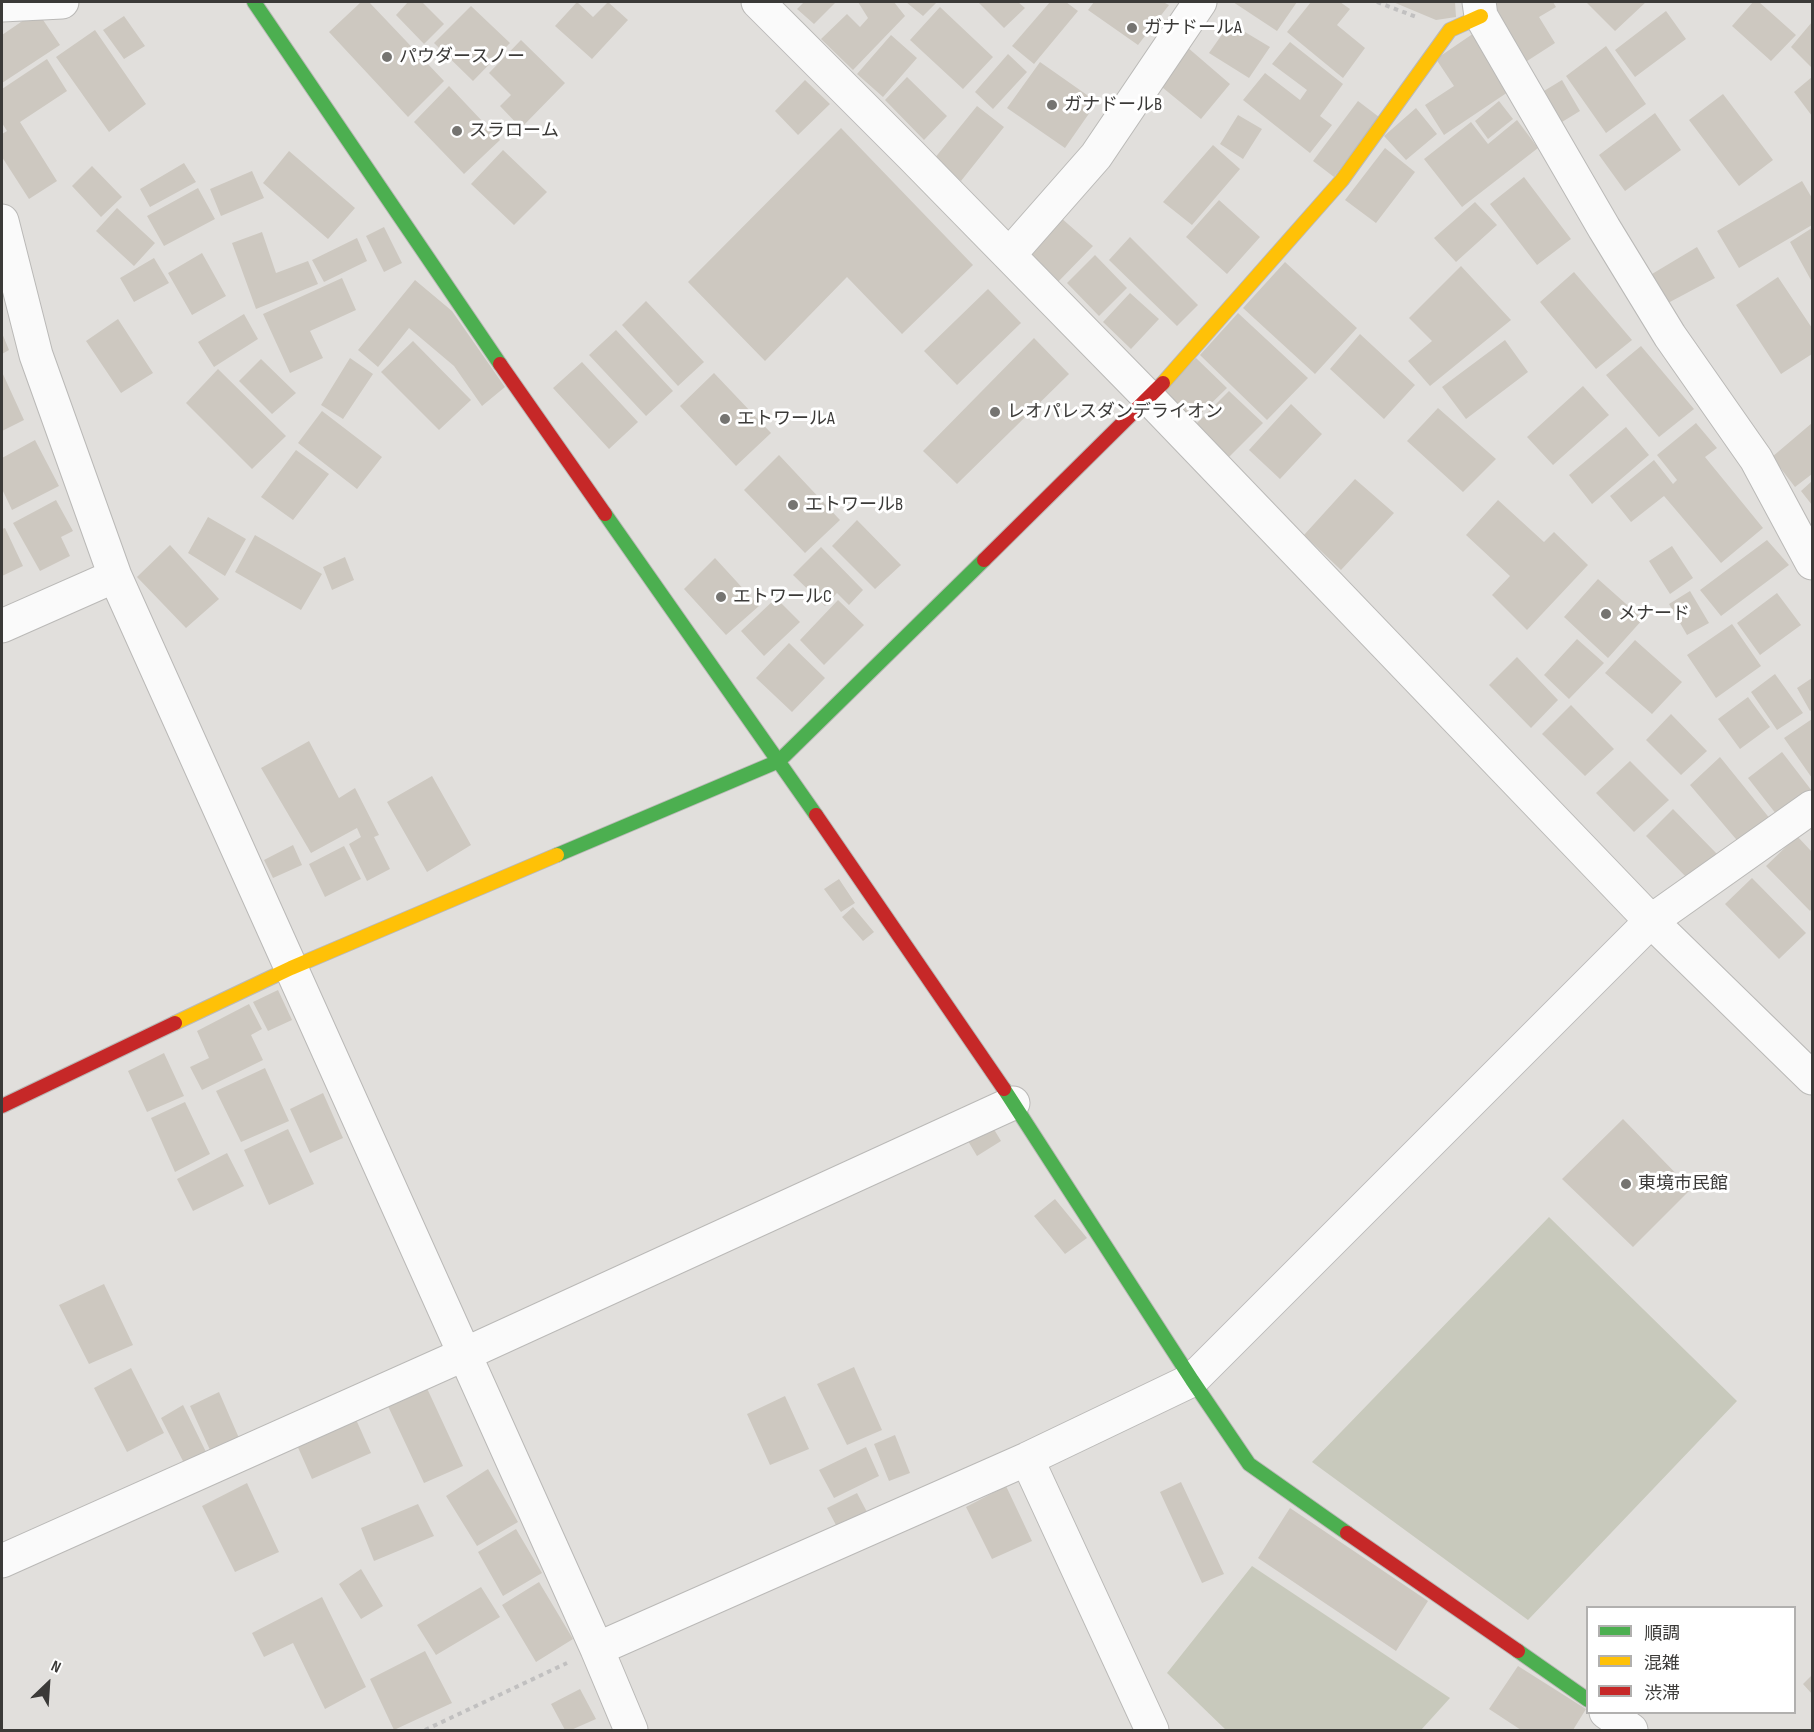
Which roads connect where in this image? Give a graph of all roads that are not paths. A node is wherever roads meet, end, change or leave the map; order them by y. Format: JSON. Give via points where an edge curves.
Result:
{"nodes":[{"id":1,"x":62,"y":2,"type":"edge"},
{"id":2,"x":254,"y":2,"type":"edge"},
{"id":3,"x":758,"y":2,"type":"edge"},
{"id":4,"x":1200,"y":2,"type":"edge"},
{"id":5,"x":2,"y":5,"type":"edge"},
{"id":6,"x":1480,"y":9,"type":"edge"},
{"id":7,"x":2,"y":221,"type":"edge"},
{"id":8,"x":1009,"y":255,"type":"junction"},
{"id":9,"x":6,"y":260,"type":"edge"},
{"id":10,"x":1149,"y":398,"type":"junction"},
{"id":11,"x":1812,"y":563,"type":"edge"},
{"id":12,"x":115,"y":576,"type":"junction"},
{"id":13,"x":2,"y":626,"type":"edge"},
{"id":14,"x":779,"y":761,"type":"junction"},
{"id":15,"x":1812,"y":807,"type":"edge"},
{"id":16,"x":1651,"y":921,"type":"junction"},
{"id":17,"x":291,"y":968,"type":"junction"},
{"id":18,"x":1812,"y":1078,"type":"edge"},
{"id":19,"x":1013,"y":1103,"type":"junction"},
{"id":20,"x":2,"y":1106,"type":"edge"},
{"id":21,"x":465,"y":1354,"type":"junction"},
{"id":22,"x":1192,"y":1380,"type":"junction"},
{"id":23,"x":1027,"y":1458,"type":"junction"},
{"id":24,"x":2,"y":1561,"type":"edge"},
{"id":25,"x":597,"y":1649,"type":"junction"},
{"id":26,"x":1586,"y":1699,"type":"edge"},
{"id":27,"x":1607,"y":1714,"type":"edge"},
{"id":28,"x":631,"y":1731,"type":"edge"},
{"id":29,"x":1152,"y":1731,"type":"edge"},
{"id":30,"x":1631,"y":1731,"type":"edge"}],
"edges":[{"from":1,"to":5,"type":"street"},
{"from":2,"to":14,"type":"street","via":[[530,408]]},
{"from":3,"to":8,"type":"street"},
{"from":4,"to":8,"type":"street","via":[[1096,156]]},
{"from":6,"to":10,"type":"street","via":[[1450,30],[1342,180]]},
{"from":6,"to":11,"type":"street","via":[[1604,228],[1670,336],[1756,459]]},
{"from":7,"to":9,"type":"street"},
{"from":8,"to":10,"type":"street"},
{"from":9,"to":12,"type":"street"},
{"from":10,"to":14,"type":"street"},
{"from":10,"to":16,"type":"street"},
{"from":12,"to":13,"type":"street"},
{"from":12,"to":17,"type":"street"},
{"from":14,"to":17,"type":"street"},
{"from":14,"to":19,"type":"street"},
{"from":15,"to":16,"type":"street"},
{"from":16,"to":18,"type":"street"},
{"from":16,"to":22,"type":"street"},
{"from":17,"to":20,"type":"street"},
{"from":17,"to":21,"type":"street"},
{"from":19,"to":21,"type":"street"},
{"from":19,"to":22,"type":"street"},
{"from":21,"to":24,"type":"street"},
{"from":21,"to":25,"type":"street"},
{"from":22,"to":23,"type":"street"},
{"from":22,"to":26,"type":"street","via":[[1249,1464]]},
{"from":23,"to":25,"type":"street"},
{"from":23,"to":29,"type":"street"},
{"from":25,"to":28,"type":"street"},
{"from":27,"to":30,"type":"street"}]}
